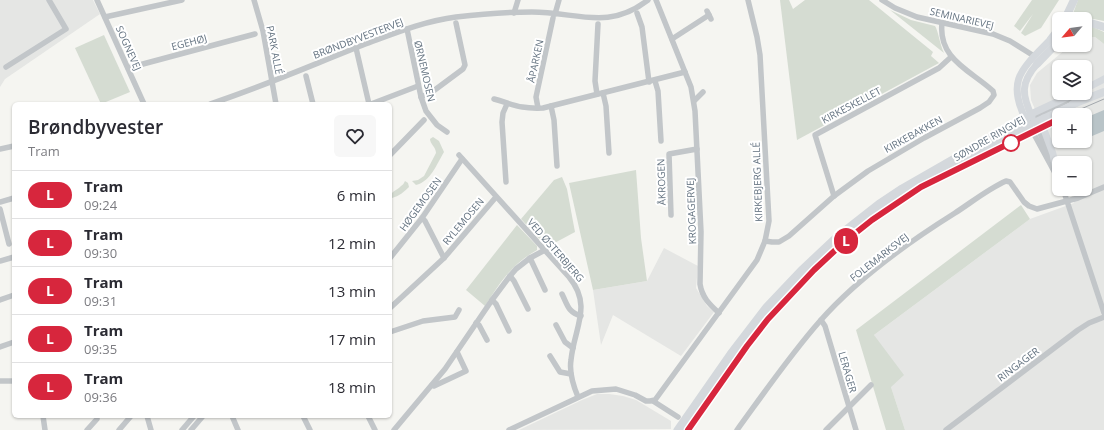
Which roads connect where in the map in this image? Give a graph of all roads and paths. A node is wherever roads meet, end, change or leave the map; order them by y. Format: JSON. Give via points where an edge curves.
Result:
{"nodes":[{"id":1,"x":49,"y":0,"type":"edge"},
{"id":2,"x":97,"y":0,"type":"edge"},
{"id":3,"x":182,"y":0,"type":"edge"},
{"id":4,"x":254,"y":0,"type":"edge"},
{"id":5,"x":518,"y":0,"type":"edge"},
{"id":6,"x":559,"y":0,"type":"edge"},
{"id":7,"x":648,"y":0,"type":"edge"},
{"id":8,"x":656,"y":0,"type":"edge"},
{"id":9,"x":748,"y":0,"type":"edge"},
{"id":10,"x":882,"y":0,"type":"edge"},
{"id":11,"x":1074,"y":0,"type":"edge"},
{"id":12,"x":1068,"y":12,"type":"edge"},
{"id":13,"x":516,"y":13,"type":"junction"},
{"id":14,"x":637,"y":13,"type":"dead end"},
{"id":15,"x":709,"y":15,"type":"dead end"},
{"id":16,"x":554,"y":16,"type":"junction"},
{"id":17,"x":105,"y":17,"type":"junction"},
{"id":18,"x":456,"y":23,"type":"dead end"},
{"id":19,"x":942,"y":23,"type":"junction"},
{"id":20,"x":1092,"y":23,"type":"edge"},
{"id":21,"x":598,"y":24,"type":"dead end"},
{"id":22,"x":1104,"y":27,"type":"edge"},
{"id":23,"x":407,"y":29,"type":"junction"},
{"id":24,"x":255,"y":34,"type":"dead end"},
{"id":25,"x":672,"y":39,"type":"junction"},
{"id":26,"x":1050,"y":39,"type":"edge"},
{"id":27,"x":1052,"y":46,"type":"edge"},
{"id":28,"x":356,"y":48,"type":"junction"},
{"id":29,"x":951,"y":57,"type":"junction"},
{"id":30,"x":1034,"y":60,"type":"junction"},
{"id":31,"x":6,"y":66,"type":"dead end"},
{"id":32,"x":128,"y":68,"type":"junction"},
{"id":33,"x":685,"y":72,"type":"junction"},
{"id":34,"x":306,"y":76,"type":"dead end"},
{"id":35,"x":1104,"y":79,"type":"edge"},
{"id":36,"x":652,"y":81,"type":"junction"},
{"id":37,"x":272,"y":82,"type":"junction"},
{"id":38,"x":1092,"y":85,"type":"edge"},
{"id":39,"x":418,"y":86,"type":"junction"},
{"id":40,"x":1104,"y":90,"type":"edge"},
{"id":41,"x":703,"y":92,"type":"dead end"},
{"id":42,"x":600,"y":94,"type":"junction"},
{"id":43,"x":421,"y":97,"type":"junction"},
{"id":44,"x":494,"y":99,"type":"dead end"},
{"id":45,"x":1066,"y":100,"type":"edge"},
{"id":46,"x":694,"y":101,"type":"junction"},
{"id":47,"x":143,"y":102,"type":"edge"},
{"id":48,"x":216,"y":102,"type":"edge"},
{"id":49,"x":276,"y":102,"type":"edge"},
{"id":50,"x":312,"y":102,"type":"edge"},
{"id":51,"x":370,"y":102,"type":"edge"},
{"id":52,"x":375,"y":102,"type":"edge"},
{"id":53,"x":507,"y":104,"type":"junction"},
{"id":54,"x":1074,"y":104,"type":"joint"},
{"id":55,"x":551,"y":106,"type":"junction"},
{"id":56,"x":538,"y":108,"type":"junction"},
{"id":57,"x":1044,"y":118,"type":"junction"},
{"id":58,"x":424,"y":120,"type":"dead end"},
{"id":59,"x":1030,"y":122,"type":"junction"},
{"id":60,"x":447,"y":132,"type":"dead end"},
{"id":61,"x":661,"y":142,"type":"dead end"},
{"id":62,"x":12,"y":146,"type":"edge"},
{"id":63,"x":0,"y":149,"type":"edge"},
{"id":64,"x":697,"y":150,"type":"junction"},
{"id":65,"x":392,"y":153,"type":"edge"},
{"id":66,"x":609,"y":153,"type":"dead end"},
{"id":67,"x":972,"y":155,"type":"junction"},
{"id":68,"x":1053,"y":156,"type":"edge"},
{"id":69,"x":460,"y":157,"type":"joint"},
{"id":70,"x":557,"y":166,"type":"dead end"},
{"id":71,"x":1052,"y":166,"type":"edge"},
{"id":72,"x":1052,"y":166,"type":"edge"},
{"id":73,"x":507,"y":182,"type":"dead end"},
{"id":74,"x":1104,"y":187,"type":"edge"},
{"id":75,"x":834,"y":196,"type":"junction"},
{"id":76,"x":1066,"y":196,"type":"edge"},
{"id":77,"x":496,"y":197,"type":"junction"},
{"id":78,"x":12,"y":199,"type":"edge"},
{"id":79,"x":1067,"y":200,"type":"junction"},
{"id":80,"x":0,"y":202,"type":"edge"},
{"id":81,"x":0,"y":210,"type":"edge"},
{"id":82,"x":671,"y":214,"type":"dead end"},
{"id":83,"x":422,"y":218,"type":"junction"},
{"id":84,"x":518,"y":220,"type":"joint"},
{"id":85,"x":765,"y":241,"type":"junction"},
{"id":86,"x":9,"y":244,"type":"dead end"},
{"id":87,"x":545,"y":250,"type":"junction"},
{"id":88,"x":392,"y":256,"type":"edge"},
{"id":89,"x":12,"y":258,"type":"edge"},
{"id":90,"x":444,"y":258,"type":"junction"},
{"id":91,"x":530,"y":258,"type":"junction"},
{"id":92,"x":0,"y":262,"type":"edge"},
{"id":93,"x":510,"y":276,"type":"junction"},
{"id":94,"x":545,"y":290,"type":"dead end"},
{"id":95,"x":562,"y":294,"type":"dead end"},
{"id":96,"x":12,"y":296,"type":"edge"},
{"id":97,"x":0,"y":300,"type":"edge"},
{"id":98,"x":492,"y":300,"type":"junction"},
{"id":99,"x":1102,"y":303,"type":"edge"},
{"id":100,"x":392,"y":306,"type":"edge"},
{"id":101,"x":528,"y":309,"type":"dead end"},
{"id":102,"x":459,"y":310,"type":"dead end"},
{"id":103,"x":719,"y":313,"type":"junction"},
{"id":104,"x":1104,"y":313,"type":"edge"},
{"id":105,"x":581,"y":316,"type":"junction"},
{"id":106,"x":1104,"y":317,"type":"edge"},
{"id":107,"x":821,"y":320,"type":"junction"},
{"id":108,"x":476,"y":323,"type":"junction"},
{"id":109,"x":556,"y":326,"type":"dead end"},
{"id":110,"x":392,"y":331,"type":"edge"},
{"id":111,"x":509,"y":331,"type":"dead end"},
{"id":112,"x":487,"y":340,"type":"dead end"},
{"id":113,"x":12,"y":343,"type":"edge"},
{"id":114,"x":0,"y":347,"type":"edge"},
{"id":115,"x":573,"y":348,"type":"junction"},
{"id":116,"x":457,"y":352,"type":"junction"},
{"id":117,"x":550,"y":356,"type":"dead end"},
{"id":118,"x":571,"y":374,"type":"junction"},
{"id":119,"x":12,"y":380,"type":"edge"},
{"id":120,"x":0,"y":382,"type":"edge"},
{"id":121,"x":432,"y":385,"type":"junction"},
{"id":122,"x":871,"y":385,"type":"dead end"},
{"id":123,"x":578,"y":396,"type":"junction"},
{"id":124,"x":653,"y":401,"type":"junction"},
{"id":125,"x":849,"y":407,"type":"junction"},
{"id":126,"x":678,"y":417,"type":"dead end"},
{"id":127,"x":43,"y":418,"type":"edge"},
{"id":128,"x":96,"y":418,"type":"edge"},
{"id":129,"x":129,"y":418,"type":"edge"},
{"id":130,"x":148,"y":418,"type":"edge"},
{"id":131,"x":192,"y":418,"type":"edge"},
{"id":132,"x":201,"y":418,"type":"edge"},
{"id":133,"x":233,"y":418,"type":"edge"},
{"id":134,"x":304,"y":418,"type":"edge"},
{"id":135,"x":369,"y":418,"type":"edge"},
{"id":136,"x":45,"y":430,"type":"edge"},
{"id":137,"x":87,"y":430,"type":"edge"},
{"id":138,"x":119,"y":430,"type":"edge"},
{"id":139,"x":151,"y":430,"type":"edge"},
{"id":140,"x":182,"y":430,"type":"edge"},
{"id":141,"x":190,"y":430,"type":"edge"},
{"id":142,"x":238,"y":430,"type":"edge"},
{"id":143,"x":310,"y":430,"type":"edge"},
{"id":144,"x":375,"y":430,"type":"edge"},
{"id":145,"x":394,"y":430,"type":"edge"},
{"id":146,"x":509,"y":430,"type":"edge"},
{"id":147,"x":677,"y":430,"type":"edge"},
{"id":148,"x":683,"y":430,"type":"edge"},
{"id":149,"x":737,"y":430,"type":"edge"},
{"id":150,"x":826,"y":430,"type":"edge"},
{"id":151,"x":856,"y":430,"type":"edge"},
{"id":152,"x":946,"y":430,"type":"edge"}],
"edges":[{"from":1,"to":31,"type":"street","via":[[66,28]]},
{"from":2,"to":17,"type":"street","name":"SOGNEVEJ"},
{"from":3,"to":17,"type":"street"},
{"from":4,"to":37,"type":"street","name":"PARK ALLÉ","via":[[263,31]]},
{"from":5,"to":13,"type":"street"},
{"from":6,"to":16,"type":"street","name":"ÅPARKEN"},
{"from":7,"to":16,"type":"street","name":"BRØNDBYVESTERVEJ","via":[[629,12],[610,18]]},
{"from":8,"to":25,"type":"street","name":"KROGAGERVEJ"},
{"from":9,"to":85,"type":"street","name":"KIRKEBJERG ALLÉ","via":[[757,37],[762,76],[769,221]]},
{"from":10,"to":19,"type":"street","name":"SEMINARIEVEJ","via":[[906,14]]},
{"from":11,"to":12,"type":"highway"},
{"from":13,"to":16,"type":"street","name":"BRØNDBYVESTERVEJ"},
{"from":13,"to":23,"type":"street","name":"BRØNDBYVESTERVEJ","via":[[454,18]]},
{"from":14,"to":36,"type":"street"},
{"from":15,"to":25,"type":"street"},
{"from":16,"to":56,"type":"street","name":"ÅPARKEN","via":[[536,97]]},
{"from":17,"to":32,"type":"street","name":"SOGNEVEJ"},
{"from":18,"to":43,"type":"street","via":[[465,65],[432,92]]},
{"from":19,"to":29,"type":"street","name":"KIRKEBAKKEN","via":[[941,37]]},
{"from":19,"to":30,"type":"street","name":"SEMINARIEVEJ","via":[[993,34],[1017,45]]},
{"from":20,"to":22,"type":"highway"},
{"from":21,"to":42,"type":"street","via":[[595,81]]},
{"from":23,"to":28,"type":"street","name":"BRØNDBYVESTERVEJ"},
{"from":23,"to":39,"type":"street","name":"ØRNEMOSEN"},
{"from":24,"to":32,"type":"street","name":"EGEHØJ"},
{"from":25,"to":33,"type":"street","name":"KROGAGERVEJ"},
{"from":26,"to":30,"type":"main road"},
{"from":27,"to":30,"type":"highway"},
{"from":28,"to":37,"type":"street","name":"BRØNDBYVESTERVEJ"},
{"from":28,"to":51,"type":"street"},
{"from":29,"to":75,"type":"street","name":"KIRKESKELLET","via":[[939,68],[815,135]]},
{"from":29,"to":75,"type":"street","name":"KIRKEBAKKEN","via":[[993,91],[994,95],[989,102],[894,155]]},
{"from":30,"to":59,"type":"main road","via":[[1024,90]]},
{"from":32,"to":47,"type":"street","name":"SOGNEVEJ"},
{"from":33,"to":36,"type":"street"},
{"from":33,"to":46,"type":"street","name":"KROGAGERVEJ"},
{"from":34,"to":50,"type":"street"},
{"from":35,"to":38,"type":"main road"},
{"from":36,"to":42,"type":"street"},
{"from":36,"to":61,"type":"street","via":[[658,91]]},
{"from":37,"to":48,"type":"street","name":"BRØNDBYVESTERVEJ"},
{"from":37,"to":49,"type":"street","name":"PARK ALLÉ"},
{"from":39,"to":43,"type":"street","name":"ØRNEMOSEN"},
{"from":39,"to":52,"type":"street"},
{"from":40,"to":54,"type":"highway"},
{"from":41,"to":46,"type":"street"},
{"from":42,"to":55,"type":"street"},
{"from":42,"to":66,"type":"street","via":[[606,106]]},
{"from":43,"to":60,"type":"street","name":"ØRNEMOSEN","via":[[430,117]]},
{"from":44,"to":53,"type":"street"},
{"from":45,"to":59,"type":"main road","name":"SØNDRE RINGVEJ"},
{"from":46,"to":64,"type":"street","name":"KROGAGERVEJ"},
{"from":53,"to":56,"type":"street"},
{"from":53,"to":73,"type":"street","via":[[502,122]]},
{"from":54,"to":57,"type":"main road","name":"SØNDRE RINGVEJ"},
{"from":55,"to":56,"type":"street"},
{"from":55,"to":70,"type":"street"},
{"from":57,"to":59,"type":"main road","name":"SØNDRE RINGVEJ"},
{"from":57,"to":68,"type":"main road","via":[[1043,127]]},
{"from":58,"to":65,"type":"street"},
{"from":59,"to":67,"type":"main road","name":"SØNDRE RINGVEJ","via":[[993,139]]},
{"from":59,"to":67,"type":"street","via":[[1027,131],[981,154]]},
{"from":59,"to":71,"type":"street"},
{"from":59,"to":72,"type":"street"},
{"from":59,"to":147,"type":"main road","name":"SØNDRE RINGVEJ","via":[[902,188],[822,249],[784,286],[749,328]]},
{"from":62,"to":63,"type":"street"},
{"from":64,"to":82,"type":"street","name":"ÅKROGEN","via":[[669,154]]},
{"from":64,"to":103,"type":"street","name":"KROGAGERVEJ","via":[[701,232],[700,284],[705,299]]},
{"from":67,"to":148,"type":"main road","name":"SØNDRE RINGVEJ","via":[[925,180],[881,209],[822,257],[757,327]]},
{"from":69,"to":77,"type":"street","name":"RYLEMOSEN"},
{"from":69,"to":83,"type":"street","name":"HØGEMOSEN"},
{"from":74,"to":79,"type":"street"},
{"from":75,"to":85,"type":"street","name":"KIRKEBAKKEN","via":[[789,236],[779,242]]},
{"from":76,"to":79,"type":"street"},
{"from":77,"to":84,"type":"street","name":"RYLEMOSEN"},
{"from":77,"to":90,"type":"street","name":"RYLEMOSEN"},
{"from":78,"to":80,"type":"street"},
{"from":79,"to":99,"type":"street"},
{"from":79,"to":107,"type":"street","name":"FOLEMARKSVEJ","via":[[1042,208],[1032,208],[1024,202],[1010,182],[1004,182],[936,224],[890,258]]},
{"from":81,"to":86,"type":"street"},
{"from":83,"to":88,"type":"street","name":"HØGEMOSEN"},
{"from":83,"to":90,"type":"street","name":"RYLEMOSEN","via":[[426,221]]},
{"from":84,"to":87,"type":"street","name":"VED ØSTERBJERG"},
{"from":85,"to":103,"type":"street","name":"KIRKEBJERG ALLÉ","via":[[757,260]]},
{"from":87,"to":91,"type":"street"},
{"from":87,"to":105,"type":"street","name":"VED ØSTERBJERG","via":[[580,294]]},
{"from":89,"to":92,"type":"street"},
{"from":90,"to":100,"type":"street","name":"RYLEMOSEN"},
{"from":91,"to":93,"type":"street"},
{"from":91,"to":94,"type":"street"},
{"from":93,"to":98,"type":"street"},
{"from":93,"to":101,"type":"street"},
{"from":95,"to":105,"type":"street","via":[[572,314]]},
{"from":96,"to":97,"type":"street"},
{"from":98,"to":108,"type":"street"},
{"from":98,"to":111,"type":"street"},
{"from":99,"to":104,"type":"street"},
{"from":102,"to":110,"type":"street","via":[[455,317],[423,321]]},
{"from":103,"to":124,"type":"street","name":"KIRKEBJERG ALLÉ"},
{"from":105,"to":115,"type":"street","name":"VED ØSTERBJERG"},
{"from":106,"to":152,"type":"street","name":"RINGAGER","via":[[1078,330]]},
{"from":107,"to":125,"type":"street","name":"LERAGER"},
{"from":107,"to":149,"type":"street","name":"FOLEMARKSVEJ","via":[[786,360]]},
{"from":108,"to":112,"type":"street"},
{"from":108,"to":116,"type":"street"},
{"from":109,"to":115,"type":"street","via":[[564,342]]},
{"from":113,"to":114,"type":"street"},
{"from":115,"to":118,"type":"street","name":"VED ØSTERBJERG"},
{"from":116,"to":121,"type":"street"},
{"from":116,"to":121,"type":"street","via":[[466,371]]},
{"from":117,"to":118,"type":"street","via":[[560,372]]},
{"from":118,"to":123,"type":"street","name":"VED ØSTERBJERG"},
{"from":119,"to":120,"type":"street"},
{"from":121,"to":145,"type":"street"},
{"from":122,"to":125,"type":"street"},
{"from":123,"to":124,"type":"street","via":[[598,390],[616,389],[646,401]]},
{"from":123,"to":146,"type":"street"},
{"from":124,"to":126,"type":"street"},
{"from":125,"to":150,"type":"street"},
{"from":125,"to":151,"type":"street","name":"LERAGER"},
{"from":127,"to":136,"type":"street"},
{"from":128,"to":137,"type":"street"},
{"from":129,"to":138,"type":"street"},
{"from":130,"to":139,"type":"street"},
{"from":131,"to":140,"type":"street"},
{"from":132,"to":141,"type":"street"},
{"from":133,"to":142,"type":"street"},
{"from":134,"to":143,"type":"street"},
{"from":135,"to":144,"type":"street"}]}
